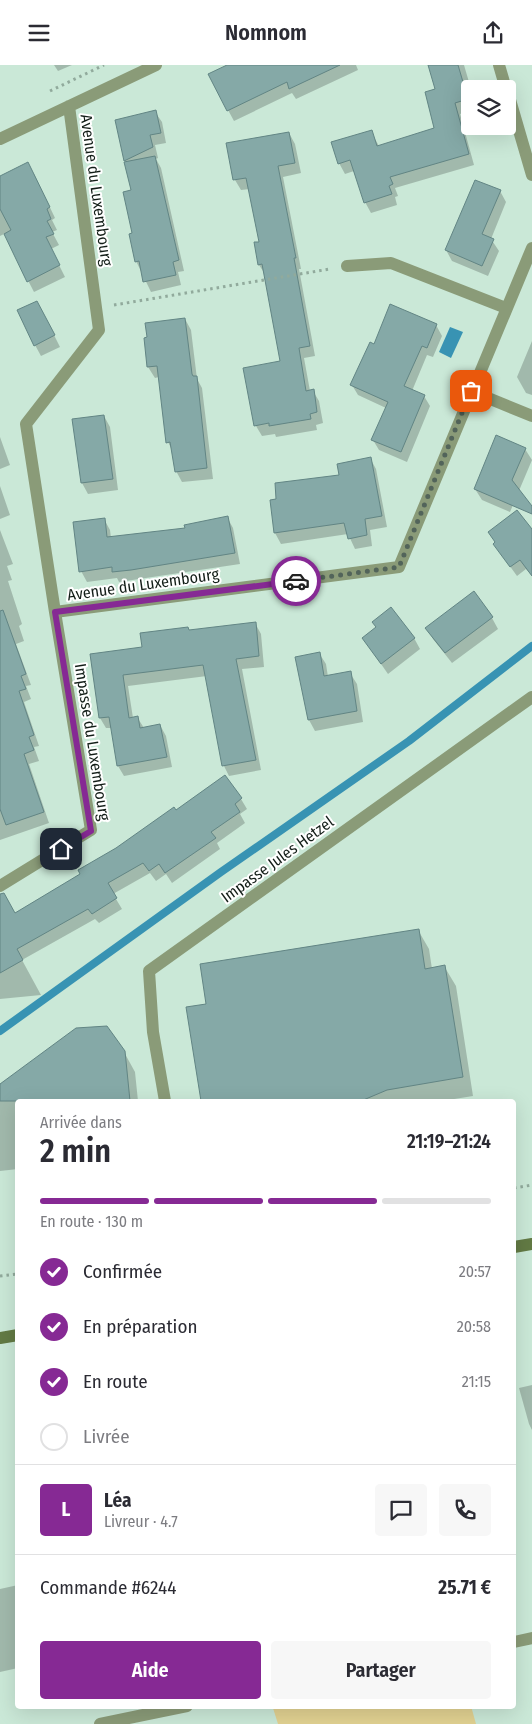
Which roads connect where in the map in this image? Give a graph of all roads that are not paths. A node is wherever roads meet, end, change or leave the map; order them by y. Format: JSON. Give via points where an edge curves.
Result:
{"nodes":[{"id":1,"x":156,"y":65,"type":"edge"},
{"id":2,"x":499,"y":65,"type":"edge"},
{"id":3,"x":503,"y":80,"type":"edge"},
{"id":4,"x":69,"y":106,"type":"junction"},
{"id":5,"x":516,"y":120,"type":"edge"},
{"id":6,"x":0,"y":139,"type":"edge"},
{"id":7,"x":532,"y":175,"type":"edge"},
{"id":8,"x":532,"y":248,"type":"edge"},
{"id":9,"x":347,"y":266,"type":"road end"},
{"id":10,"x":506,"y":308,"type":"junction"},
{"id":11,"x":471,"y":391,"type":"junction"},
{"id":12,"x":532,"y":416,"type":"edge"},
{"id":13,"x":55,"y":612,"type":"junction"},
{"id":14,"x":532,"y":697,"type":"edge"},
{"id":15,"x":0,"y":886,"type":"edge"},
{"id":16,"x":165,"y":1099,"type":"edge"},
{"id":17,"x":532,"y":1244,"type":"edge"},
{"id":18,"x":516,"y":1247,"type":"edge"},
{"id":19,"x":15,"y":1336,"type":"edge"},
{"id":20,"x":0,"y":1338,"type":"edge"},
{"id":21,"x":532,"y":1638,"type":"edge"},
{"id":22,"x":516,"y":1642,"type":"edge"},
{"id":23,"x":172,"y":1709,"type":"edge"},
{"id":24,"x":100,"y":1724,"type":"edge"}],
"edges":[{"from":1,"to":4,"type":"street"},
{"from":2,"to":3,"type":"street"},
{"from":4,"to":6,"type":"street"},
{"from":4,"to":13,"type":"street","name":"Avenue du Luxembourg","via":[[99,330],[26,424]]},
{"from":5,"to":7,"type":"street"},
{"from":8,"to":10,"type":"street","name":"Avenue du Luxembourg"},
{"from":9,"to":10,"type":"street","via":[[391,263]]},
{"from":10,"to":11,"type":"street","name":"Avenue du Luxembourg"},
{"from":11,"to":12,"type":"street"},
{"from":11,"to":13,"type":"street","name":"Avenue du Luxembourg","via":[[399,567]]},
{"from":13,"to":15,"type":"street","name":"Impasse du Luxembourg","via":[[91,831]]},
{"from":14,"to":16,"type":"street","name":"Impasse Jules Hetzel","via":[[149,971],[153,1032]]},
{"from":17,"to":18,"type":"main road"},
{"from":19,"to":20,"type":"main road"},
{"from":21,"to":22,"type":"street"},
{"from":23,"to":24,"type":"street"}]}
